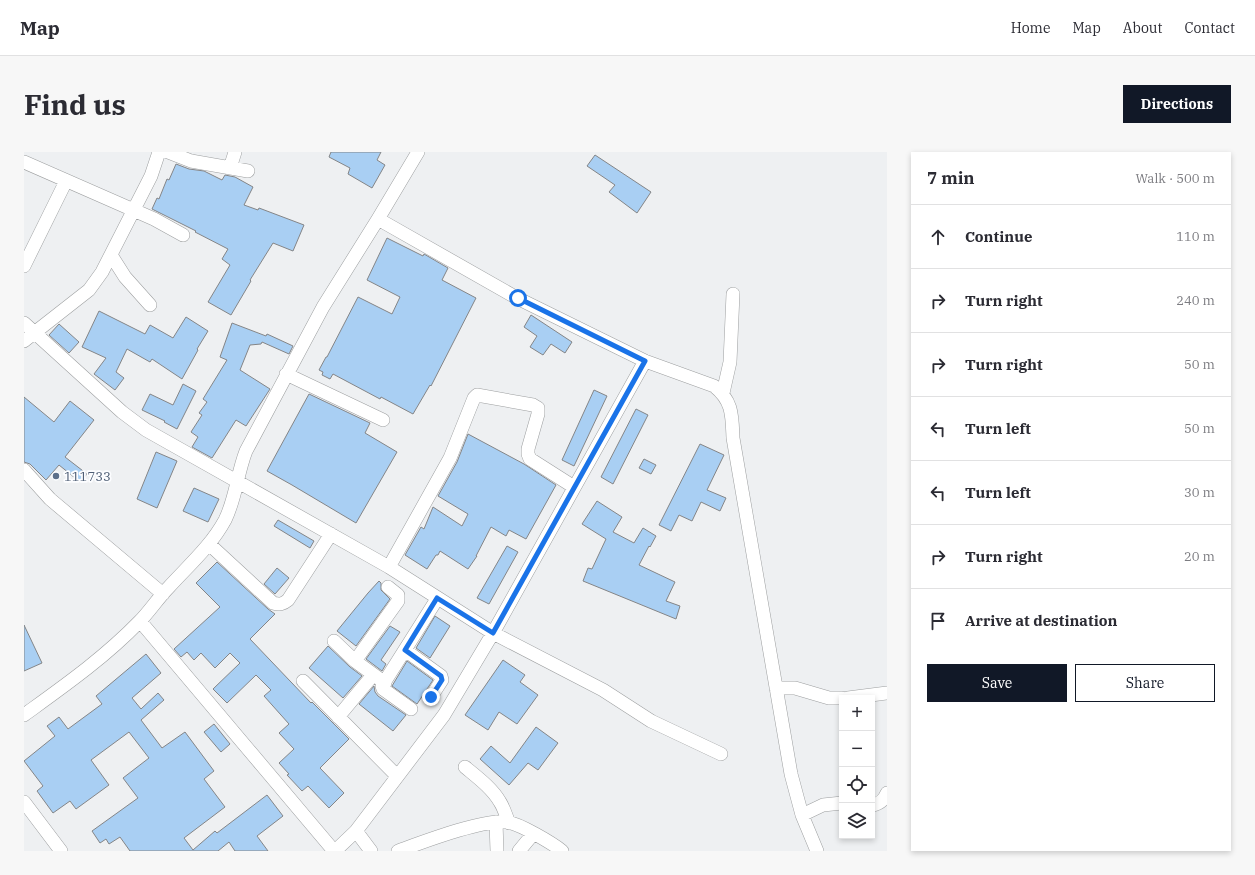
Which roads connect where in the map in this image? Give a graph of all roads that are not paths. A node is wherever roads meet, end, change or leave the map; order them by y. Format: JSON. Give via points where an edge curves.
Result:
{"nodes":[{"id":1,"x":159,"y":152,"type":"edge"},
{"id":2,"x":168,"y":152,"type":"edge"},
{"id":3,"x":234,"y":152,"type":"edge"},
{"id":4,"x":418,"y":152,"type":"edge"},
{"id":5,"x":24,"y":162,"type":"edge"},
{"id":6,"x":230,"y":168,"type":"junction"},
{"id":7,"x":248,"y":171,"type":"dead end"},
{"id":8,"x":66,"y":181,"type":"junction"},
{"id":9,"x":133,"y":211,"type":"junction"},
{"id":10,"x":378,"y":219,"type":"junction"},
{"id":11,"x":182,"y":234,"type":"dead end"},
{"id":12,"x":111,"y":255,"type":"junction"},
{"id":13,"x":24,"y":266,"type":"edge"},
{"id":14,"x":733,"y":294,"type":"dead end"},
{"id":15,"x":150,"y":305,"type":"dead end"},
{"id":16,"x":24,"y":322,"type":"edge"},
{"id":17,"x":34,"y":332,"type":"junction"},
{"id":18,"x":24,"y":341,"type":"edge"},
{"id":19,"x":645,"y":361,"type":"junction"},
{"id":20,"x":286,"y":374,"type":"junction"},
{"id":21,"x":723,"y":393,"type":"junction"},
{"id":22,"x":383,"y":420,"type":"dead end"},
{"id":23,"x":26,"y":476,"type":"edge"},
{"id":24,"x":238,"y":481,"type":"junction"},
{"id":25,"x":574,"y":487,"type":"junction"},
{"id":26,"x":331,"y":534,"type":"junction"},
{"id":27,"x":209,"y":544,"type":"junction"},
{"id":28,"x":389,"y":567,"type":"junction"},
{"id":29,"x":388,"y":587,"type":"dead end"},
{"id":30,"x":163,"y":594,"type":"junction"},
{"id":31,"x":437,"y":598,"type":"junction"},
{"id":32,"x":140,"y":621,"type":"junction"},
{"id":33,"x":493,"y":633,"type":"junction"},
{"id":34,"x":334,"y":641,"type":"dead end"},
{"id":35,"x":405,"y":650,"type":"junction"},
{"id":36,"x":355,"y":661,"type":"junction"},
{"id":37,"x":373,"y":675,"type":"junction"},
{"id":38,"x":303,"y":681,"type":"dead end"},
{"id":39,"x":385,"y":683,"type":"junction"},
{"id":40,"x":776,"y":688,"type":"junction"},
{"id":41,"x":887,"y":693,"type":"edge"},
{"id":42,"x":871,"y":695,"type":"edge"},
{"id":43,"x":431,"y":697,"type":"dead end"},
{"id":44,"x":839,"y":698,"type":"edge"},
{"id":45,"x":411,"y":709,"type":"dead end"},
{"id":46,"x":24,"y":715,"type":"edge"},
{"id":47,"x":338,"y":717,"type":"junction"},
{"id":48,"x":720,"y":754,"type":"dead end"},
{"id":49,"x":465,"y":767,"type":"dead end"},
{"id":50,"x":397,"y":776,"type":"junction"},
{"id":51,"x":887,"y":793,"type":"edge"},
{"id":52,"x":24,"y":802,"type":"edge"},
{"id":53,"x":839,"y":803,"type":"edge"},
{"id":54,"x":875,"y":804,"type":"edge"},
{"id":55,"x":802,"y":815,"type":"junction"},
{"id":56,"x":502,"y":822,"type":"junction"},
{"id":57,"x":356,"y":831,"type":"junction"},
{"id":58,"x":534,"y":834,"type":"junction"},
{"id":59,"x":61,"y":851,"type":"edge"},
{"id":60,"x":334,"y":851,"type":"edge"},
{"id":61,"x":371,"y":851,"type":"edge"},
{"id":62,"x":398,"y":851,"type":"edge"},
{"id":63,"x":497,"y":851,"type":"edge"},
{"id":64,"x":518,"y":851,"type":"edge"},
{"id":65,"x":562,"y":851,"type":"edge"},
{"id":66,"x":817,"y":851,"type":"edge"}],
"edges":[{"from":1,"to":9,"type":"street","via":[[151,176]]},
{"from":2,"to":6,"type":"street","via":[[191,161]]},
{"from":3,"to":6,"type":"street"},
{"from":4,"to":10,"type":"street"},
{"from":5,"to":8,"type":"street"},
{"from":6,"to":7,"type":"street"},
{"from":8,"to":9,"type":"street"},
{"from":8,"to":13,"type":"street"},
{"from":9,"to":11,"type":"street"},
{"from":9,"to":12,"type":"street"},
{"from":10,"to":19,"type":"street","via":[[518,298]]},
{"from":10,"to":20,"type":"street","via":[[323,307]]},
{"from":12,"to":15,"type":"street","via":[[125,277]]},
{"from":12,"to":17,"type":"street","via":[[89,290]]},
{"from":14,"to":21,"type":"street","via":[[730,362]]},
{"from":16,"to":17,"type":"street"},
{"from":17,"to":18,"type":"street"},
{"from":17,"to":24,"type":"street","via":[[122,412],[146,430]]},
{"from":19,"to":21,"type":"street","via":[[714,386]]},
{"from":19,"to":25,"type":"street"},
{"from":20,"to":22,"type":"street"},
{"from":20,"to":24,"type":"street","via":[[246,451]]},
{"from":21,"to":40,"type":"street","via":[[731,411],[733,438]]},
{"from":23,"to":30,"type":"street"},
{"from":24,"to":26,"type":"street"},
{"from":24,"to":27,"type":"street","via":[[232,505]]},
{"from":25,"to":28,"type":"street","via":[[530,459],[528,449],[538,408],[534,405],[477,395],[450,458]]},
{"from":25,"to":33,"type":"street"},
{"from":26,"to":27,"type":"street","via":[[283,604],[273,603]]},
{"from":26,"to":28,"type":"street"},
{"from":27,"to":30,"type":"street"},
{"from":28,"to":31,"type":"street"},
{"from":29,"to":36,"type":"street","via":[[398,596],[398,601]]},
{"from":30,"to":32,"type":"street"},
{"from":31,"to":33,"type":"street"},
{"from":31,"to":35,"type":"street"},
{"from":32,"to":46,"type":"street","via":[[77,678]]},
{"from":32,"to":60,"type":"street"},
{"from":33,"to":48,"type":"street","via":[[603,690],[651,720]]},
{"from":33,"to":50,"type":"street","via":[[444,715]]},
{"from":34,"to":36,"type":"street"},
{"from":35,"to":39,"type":"street"},
{"from":35,"to":43,"type":"street","via":[[441,676],[442,680]]},
{"from":36,"to":37,"type":"street"},
{"from":37,"to":39,"type":"street"},
{"from":37,"to":47,"type":"street"},
{"from":38,"to":47,"type":"street"},
{"from":39,"to":45,"type":"street","via":[[383,689]]},
{"from":40,"to":44,"type":"street","via":[[795,688],[829,698]]},
{"from":40,"to":55,"type":"street","via":[[791,774]]},
{"from":41,"to":42,"type":"street"},
{"from":47,"to":50,"type":"street"},
{"from":49,"to":56,"type":"street","via":[[498,798],[502,804]]},
{"from":50,"to":57,"type":"street"},
{"from":51,"to":54,"type":"street","via":[[880,803]]},
{"from":52,"to":59,"type":"street"},
{"from":53,"to":55,"type":"street","via":[[822,805]]},
{"from":55,"to":66,"type":"street"},
{"from":56,"to":58,"type":"street"},
{"from":56,"to":62,"type":"street","via":[[471,827]]},
{"from":56,"to":63,"type":"street"},
{"from":57,"to":60,"type":"street"},
{"from":57,"to":61,"type":"street"},
{"from":58,"to":64,"type":"street"},
{"from":58,"to":65,"type":"street"}]}
